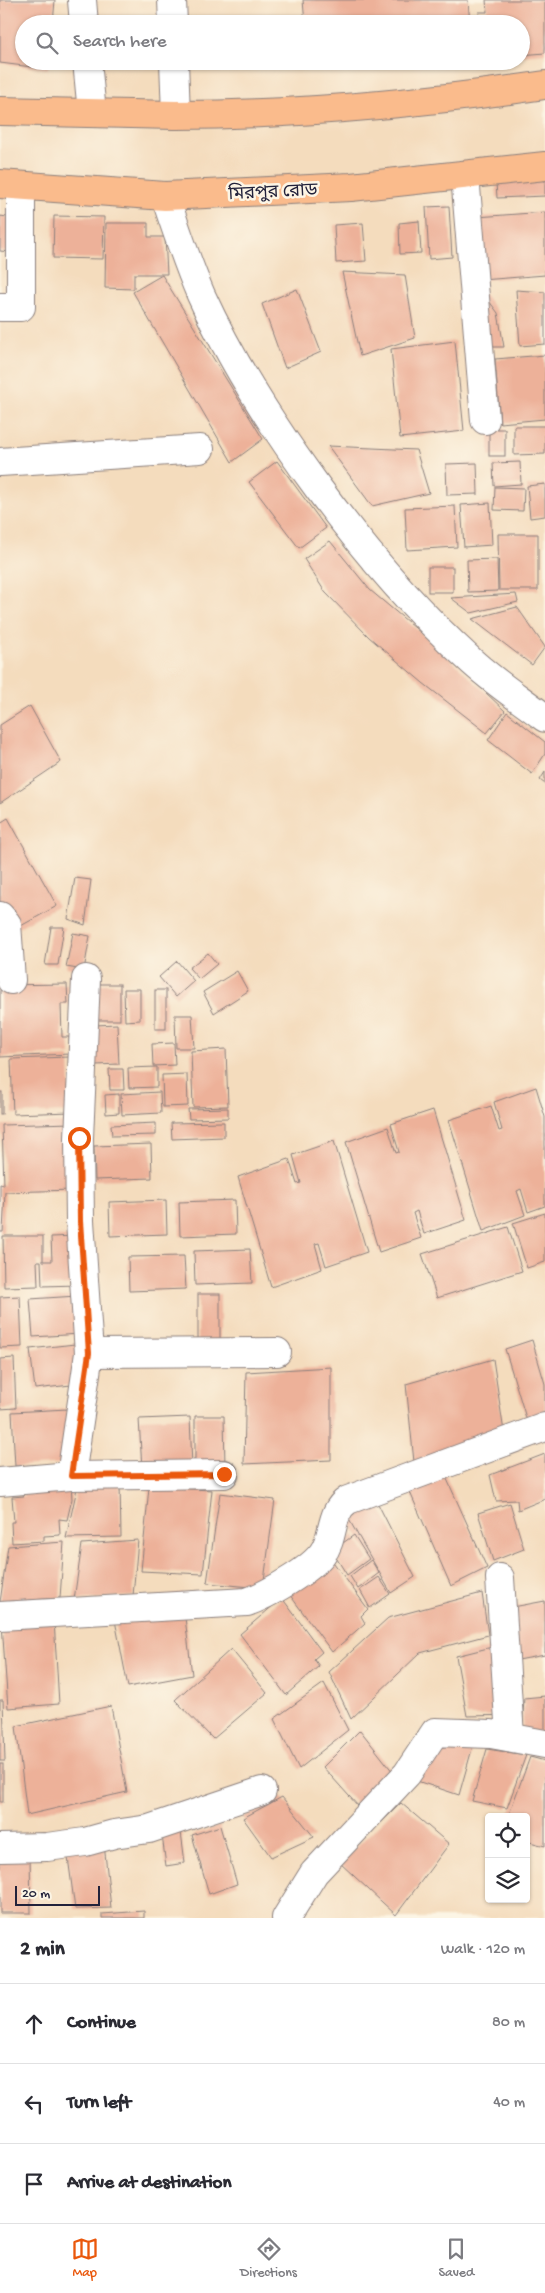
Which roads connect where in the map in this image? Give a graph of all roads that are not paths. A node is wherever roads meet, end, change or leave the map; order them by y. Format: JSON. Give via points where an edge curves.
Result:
{"nodes":[{"id":1,"x":82,"y":0,"type":"edge"},
{"id":2,"x":172,"y":0,"type":"edge"},
{"id":3,"x":83,"y":15,"type":"edge"},
{"id":4,"x":173,"y":15,"type":"edge"},
{"id":5,"x":88,"y":70,"type":"edge"},
{"id":6,"x":174,"y":70,"type":"edge"},
{"id":7,"x":545,"y":85,"type":"edge"},
{"id":8,"x":0,"y":112,"type":"edge"},
{"id":9,"x":92,"y":113,"type":"junction"},
{"id":10,"x":176,"y":115,"type":"junction"},
{"id":11,"x":545,"y":166,"type":"edge"},
{"id":12,"x":465,"y":175,"type":"junction"},
{"id":13,"x":11,"y":185,"type":"edge"},
{"id":14,"x":165,"y":196,"type":"junction"},
{"id":15,"x":0,"y":307,"type":"edge"},
{"id":16,"x":485,"y":420,"type":"dead end"},
{"id":17,"x":200,"y":449,"type":"dead end"},
{"id":18,"x":0,"y":462,"type":"edge"},
{"id":19,"x":545,"y":718,"type":"edge"},
{"id":20,"x":0,"y":916,"type":"edge"},
{"id":21,"x":86,"y":979,"type":"dead end"},
{"id":22,"x":11,"y":980,"type":"dead end"},
{"id":23,"x":277,"y":1352,"type":"dead end"},
{"id":24,"x":89,"y":1353,"type":"junction"},
{"id":25,"x":545,"y":1427,"type":"edge"},
{"id":26,"x":224,"y":1474,"type":"dead end"},
{"id":27,"x":71,"y":1476,"type":"junction"},
{"id":28,"x":0,"y":1482,"type":"edge"},
{"id":29,"x":500,"y":1578,"type":"dead end"},
{"id":30,"x":0,"y":1616,"type":"edge"},
{"id":31,"x":510,"y":1737,"type":"junction"},
{"id":32,"x":545,"y":1744,"type":"edge"},
{"id":33,"x":262,"y":1790,"type":"dead end"},
{"id":34,"x":0,"y":1848,"type":"edge"},
{"id":35,"x":286,"y":1918,"type":"edge"}],
"edges":[{"from":1,"to":3,"type":"street"},
{"from":2,"to":4,"type":"street"},
{"from":5,"to":9,"type":"street"},
{"from":6,"to":10,"type":"street"},
{"from":7,"to":10,"type":"highway","via":[[455,98],[336,108]]},
{"from":8,"to":9,"type":"highway"},
{"from":9,"to":10,"type":"highway"},
{"from":11,"to":12,"type":"highway","name":"মিরপুর রোড"},
{"from":12,"to":14,"type":"highway","name":"মিরপুর রোড","via":[[351,187]]},
{"from":12,"to":16,"type":"street"},
{"from":13,"to":14,"type":"highway","name":"মিরপুর রোড"},
{"from":13,"to":15,"type":"street","via":[[21,307]]},
{"from":14,"to":19,"type":"street","via":[[201,295],[239,370],[277,432],[353,535],[400,591],[468,658]]},
{"from":17,"to":18,"type":"street"},
{"from":20,"to":22,"type":"street","via":[[7,924]]},
{"from":21,"to":24,"type":"street","via":[[79,1138],[80,1221]]},
{"from":23,"to":24,"type":"street"},
{"from":24,"to":27,"type":"street"},
{"from":25,"to":30,"type":"street","via":[[348,1500],[339,1506],[322,1554],[262,1597],[247,1602]]},
{"from":26,"to":27,"type":"street"},
{"from":27,"to":28,"type":"street"},
{"from":29,"to":31,"type":"street"},
{"from":31,"to":32,"type":"street"},
{"from":31,"to":35,"type":"street","via":[[435,1732],[407,1774],[314,1873]]},
{"from":33,"to":34,"type":"street","via":[[149,1829],[47,1847]]}]}
